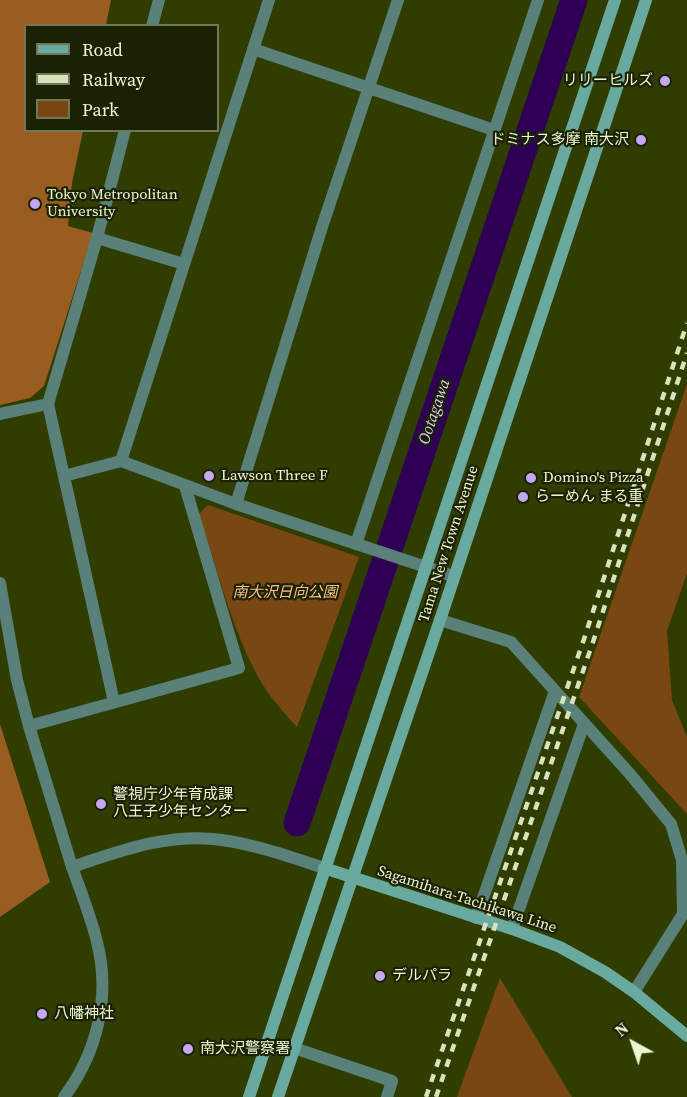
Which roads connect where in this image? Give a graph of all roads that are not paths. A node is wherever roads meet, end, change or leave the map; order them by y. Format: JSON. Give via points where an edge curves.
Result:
{"nodes":[{"id":1,"x":159,"y":0,"type":"edge"},
{"id":2,"x":269,"y":0,"type":"edge"},
{"id":3,"x":398,"y":0,"type":"edge"},
{"id":4,"x":538,"y":0,"type":"edge"},
{"id":5,"x":615,"y":0,"type":"edge"},
{"id":6,"x":646,"y":0,"type":"edge"},
{"id":7,"x":153,"y":24,"type":"edge"},
{"id":8,"x":253,"y":49,"type":"junction"},
{"id":9,"x":369,"y":88,"type":"junction"},
{"id":10,"x":494,"y":130,"type":"junction"},
{"id":11,"x":124,"y":132,"type":"edge"},
{"id":12,"x":98,"y":238,"type":"junction"},
{"id":13,"x":184,"y":264,"type":"junction"},
{"id":14,"x":48,"y":404,"type":"junction"},
{"id":15,"x":0,"y":414,"type":"edge"},
{"id":16,"x":121,"y":461,"type":"junction"},
{"id":17,"x":64,"y":476,"type":"junction"},
{"id":18,"x":185,"y":486,"type":"junction"},
{"id":19,"x":236,"y":504,"type":"junction"},
{"id":20,"x":362,"y":545,"type":"junction"},
{"id":21,"x":425,"y":567,"type":"junction"},
{"id":22,"x":453,"y":576,"type":"junction"},
{"id":23,"x":0,"y":583,"type":"edge"},
{"id":24,"x":440,"y":620,"type":"junction"},
{"id":25,"x":555,"y":691,"type":"junction"},
{"id":26,"x":114,"y":702,"type":"junction"},
{"id":27,"x":584,"y":724,"type":"junction"},
{"id":28,"x":29,"y":726,"type":"junction"},
{"id":29,"x":72,"y":867,"type":"junction"},
{"id":30,"x":324,"y":868,"type":"junction"},
{"id":31,"x":352,"y":877,"type":"junction"},
{"id":32,"x":476,"y":918,"type":"junction"},
{"id":33,"x":512,"y":928,"type":"junction"},
{"id":34,"x":634,"y":992,"type":"junction"},
{"id":35,"x":687,"y":1036,"type":"edge"},
{"id":36,"x":294,"y":1048,"type":"junction"},
{"id":37,"x":64,"y":1097,"type":"edge"},
{"id":38,"x":249,"y":1097,"type":"edge"},
{"id":39,"x":278,"y":1097,"type":"edge"},
{"id":40,"x":387,"y":1097,"type":"edge"}],
"edges":[{"from":1,"to":7,"type":"street"},
{"from":2,"to":8,"type":"street"},
{"from":3,"to":9,"type":"street"},
{"from":4,"to":10,"type":"street"},
{"from":5,"to":21,"type":"main road","name":"Tama New Town Avenue"},
{"from":6,"to":22,"type":"main road","name":"Tama New Town Avenue"},
{"from":8,"to":9,"type":"street"},
{"from":8,"to":13,"type":"street"},
{"from":9,"to":10,"type":"street"},
{"from":9,"to":19,"type":"street"},
{"from":10,"to":20,"type":"street"},
{"from":11,"to":12,"type":"street"},
{"from":12,"to":13,"type":"street"},
{"from":12,"to":14,"type":"street"},
{"from":13,"to":16,"type":"street"},
{"from":14,"to":15,"type":"street"},
{"from":14,"to":17,"type":"street"},
{"from":16,"to":17,"type":"street"},
{"from":16,"to":18,"type":"street"},
{"from":17,"to":26,"type":"street"},
{"from":18,"to":19,"type":"street"},
{"from":18,"to":26,"type":"street","via":[[239,668]]},
{"from":19,"to":20,"type":"street"},
{"from":20,"to":21,"type":"street"},
{"from":21,"to":22,"type":"street"},
{"from":21,"to":30,"type":"main road","name":"Tama New Town Avenue"},
{"from":22,"to":24,"type":"main road","name":"Tama New Town Avenue"},
{"from":23,"to":28,"type":"street"},
{"from":24,"to":25,"type":"street","via":[[511,642]]},
{"from":24,"to":31,"type":"main road","name":"Tama New Town Avenue"},
{"from":25,"to":27,"type":"street"},
{"from":25,"to":32,"type":"street"},
{"from":26,"to":28,"type":"street"},
{"from":27,"to":33,"type":"street"},
{"from":27,"to":34,"type":"street","via":[[671,824],[682,860],[683,914]]},
{"from":28,"to":29,"type":"street"},
{"from":29,"to":30,"type":"street","via":[[158,842],[219,839]]},
{"from":29,"to":37,"type":"street","via":[[97,941],[103,981],[90,1052]]},
{"from":30,"to":31,"type":"main road","name":"Sagamihara-Tachikawa Line"},
{"from":30,"to":38,"type":"main road","name":"Tama New Town Avenue"},
{"from":31,"to":32,"type":"main road","name":"Sagamihara-Tachikawa Line"},
{"from":31,"to":36,"type":"main road","name":"Tama New Town Avenue"},
{"from":32,"to":33,"type":"main road","name":"Sagamihara-Tachikawa Line"},
{"from":33,"to":34,"type":"main road","name":"Sagamihara-Tachikawa Line","via":[[579,956]]},
{"from":34,"to":35,"type":"main road","name":"Sagamihara-Tachikawa Line"},
{"from":36,"to":39,"type":"main road","name":"Tama New Town Avenue"},
{"from":36,"to":40,"type":"street","via":[[393,1081]]}]}
